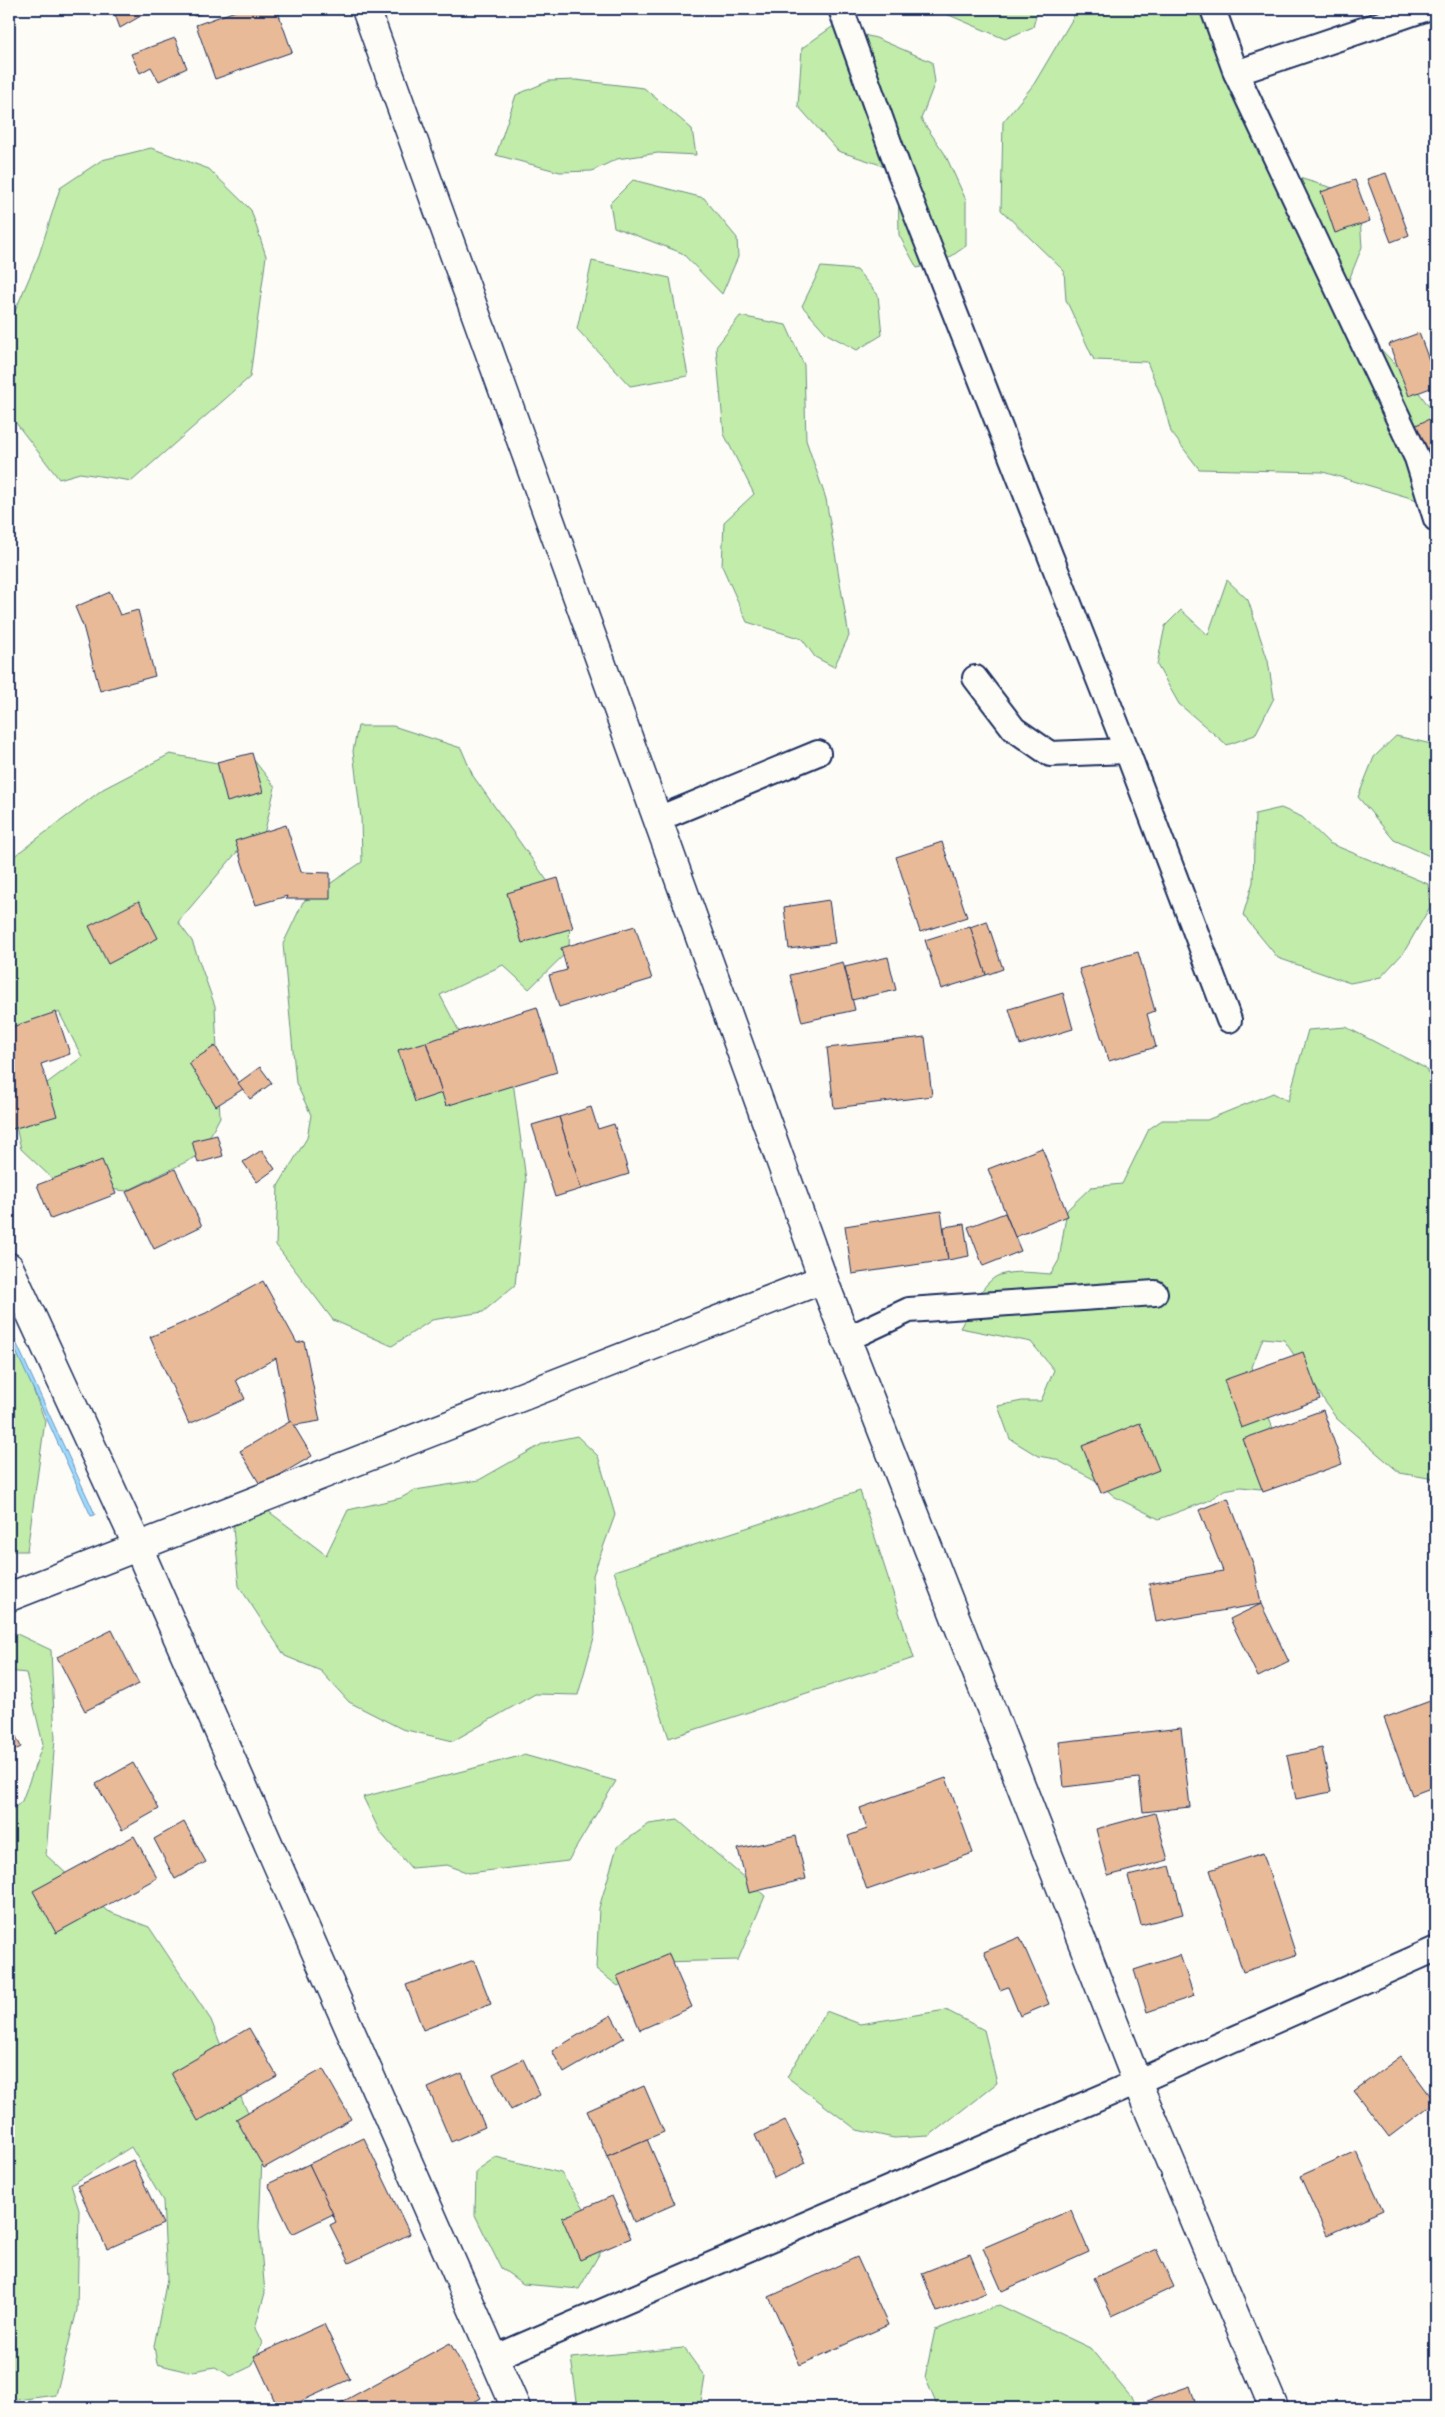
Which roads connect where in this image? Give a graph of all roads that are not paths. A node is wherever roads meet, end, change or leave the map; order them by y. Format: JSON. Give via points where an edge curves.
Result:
{"nodes":[{"id":1,"x":366,"y":9,"type":"edge"},
{"id":2,"x":841,"y":9,"type":"edge"},
{"id":3,"x":1213,"y":9,"type":"edge"},
{"id":4,"x":1425,"y":9,"type":"edge"},
{"id":5,"x":1236,"y":73,"type":"junction"},
{"id":6,"x":1436,"y":519,"type":"edge"},
{"id":7,"x":975,"y":678,"type":"dead end"},
{"id":8,"x":1127,"y":751,"type":"junction"},
{"id":9,"x":818,"y":753,"type":"dead end"},
{"id":10,"x":658,"y":819,"type":"junction"},
{"id":11,"x":1229,"y":1020,"type":"dead end"},
{"id":12,"x":9,"y":1267,"type":"edge"},
{"id":13,"x":823,"y":1279,"type":"junction"},
{"id":14,"x":1155,"y":1293,"type":"dead end"},
{"id":15,"x":846,"y":1339,"type":"junction"},
{"id":16,"x":138,"y":1547,"type":"junction"},
{"id":17,"x":9,"y":1597,"type":"edge"},
{"id":18,"x":1436,"y":1950,"type":"edge"},
{"id":19,"x":1137,"y":2082,"type":"junction"},
{"id":20,"x":494,"y":2358,"type":"junction"},
{"id":21,"x":516,"y":2408,"type":"edge"},
{"id":22,"x":1274,"y":2408,"type":"edge"}],
"edges":[{"from":1,"to":10,"type":"street"},
{"from":2,"to":8,"type":"lane","via":[[900,174]]},
{"from":3,"to":5,"type":"lane"},
{"from":4,"to":5,"type":"lane"},
{"from":5,"to":6,"type":"lane","via":[[1417,458]]},
{"from":7,"to":8,"type":"lane","via":[[1014,729],[1050,754]]},
{"from":8,"to":11,"type":"lane"},
{"from":9,"to":10,"type":"lane"},
{"from":10,"to":13,"type":"street"},
{"from":12,"to":16,"type":"street"},
{"from":13,"to":15,"type":"street"},
{"from":13,"to":16,"type":"street"},
{"from":14,"to":15,"type":"lane","via":[[909,1310]]},
{"from":15,"to":19,"type":"street"},
{"from":16,"to":17,"type":"street"},
{"from":16,"to":20,"type":"street"},
{"from":18,"to":19,"type":"lane"},
{"from":19,"to":20,"type":"lane"},
{"from":19,"to":22,"type":"street"},
{"from":20,"to":21,"type":"street"}]}
